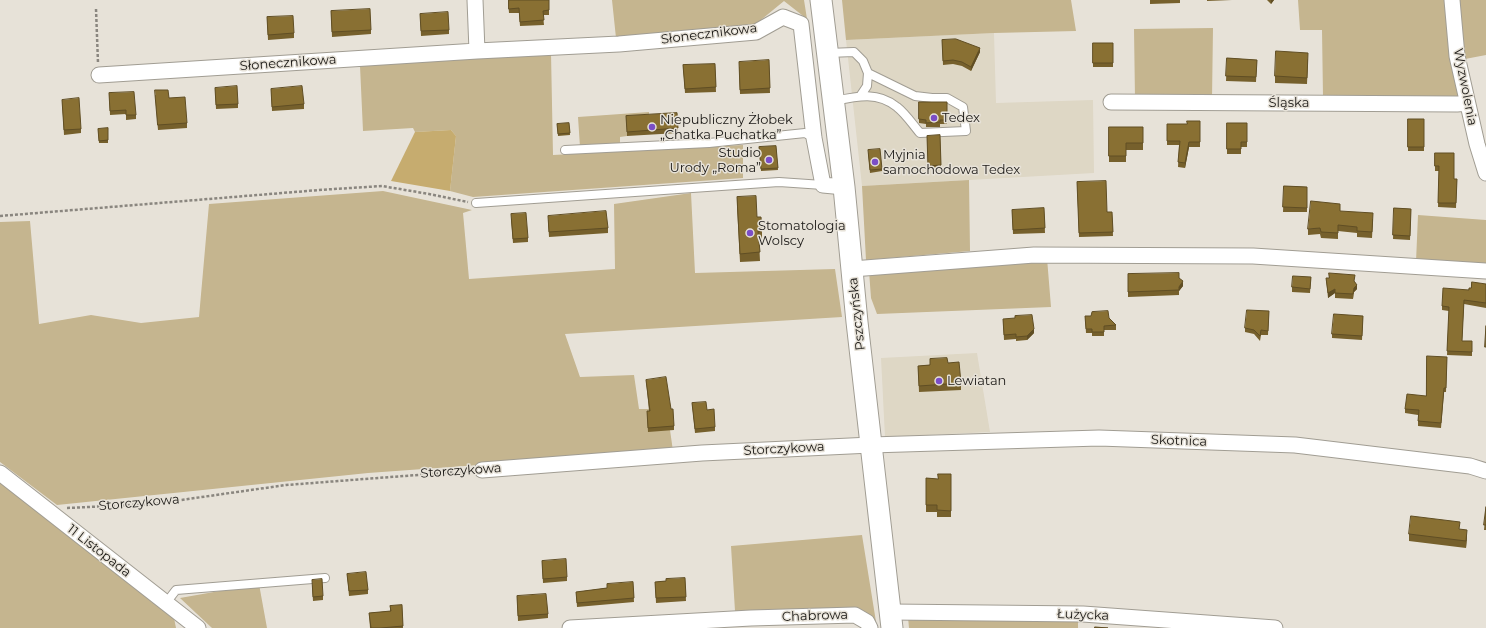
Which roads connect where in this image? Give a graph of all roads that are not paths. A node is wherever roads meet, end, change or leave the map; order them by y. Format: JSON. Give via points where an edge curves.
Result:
{"nodes":[{"id":1,"x":475,"y":0,"type":"edge"},
{"id":2,"x":821,"y":0,"type":"edge"},
{"id":3,"x":1452,"y":0,"type":"edge"},
{"id":4,"x":477,"y":51,"type":"junction"},
{"id":5,"x":827,"y":53,"type":"junction"},
{"id":6,"x":868,"y":73,"type":"junction"},
{"id":7,"x":99,"y":75,"type":"road end"},
{"id":8,"x":861,"y":95,"type":"junction"},
{"id":9,"x":834,"y":101,"type":"junction"},
{"id":10,"x":1111,"y":102,"type":"dead end"},
{"id":11,"x":1467,"y":103,"type":"junction"},
{"id":12,"x":814,"y":138,"type":"junction"},
{"id":13,"x":565,"y":150,"type":"dead end"},
{"id":14,"x":1486,"y":173,"type":"edge"},
{"id":15,"x":823,"y":185,"type":"junction"},
{"id":16,"x":844,"y":187,"type":"junction"},
{"id":17,"x":476,"y":203,"type":"road end"},
{"id":18,"x":852,"y":269,"type":"junction"},
{"id":19,"x":1486,"y":271,"type":"edge"},
{"id":20,"x":871,"y":445,"type":"junction"},
{"id":21,"x":482,"y":470,"type":"road end"},
{"id":22,"x":1486,"y":471,"type":"edge"},
{"id":23,"x":0,"y":473,"type":"edge"},
{"id":24,"x":326,"y":578,"type":"dead end"},
{"id":25,"x":166,"y":603,"type":"junction"},
{"id":26,"x":891,"y":620,"type":"edge"},
{"id":27,"x":868,"y":625,"type":"edge"},
{"id":28,"x":198,"y":628,"type":"edge"},
{"id":29,"x":570,"y":628,"type":"edge"},
{"id":30,"x":1275,"y":628,"type":"edge"}],
"edges":[{"from":1,"to":4,"type":"street"},
{"from":2,"to":5,"type":"main road","name":"Pszczyńska"},
{"from":3,"to":11,"type":"street","name":"Wyzwolenia","via":[[1457,56]]},
{"from":4,"to":7,"type":"street","name":"Słonecznikowa"},
{"from":4,"to":12,"type":"street","name":"Słonecznikowa","via":[[619,44],[756,32],[783,17],[801,24]]},
{"from":5,"to":6,"type":"lane","via":[[854,52],[863,61]]},
{"from":5,"to":9,"type":"main road","name":"Pszczyńska"},
{"from":6,"to":8,"type":"lane","via":[[867,86]]},
{"from":6,"to":8,"type":"lane","via":[[915,96],[947,98],[963,107],[966,131],[920,134],[897,107],[881,97]]},
{"from":8,"to":9,"type":"lane"},
{"from":9,"to":16,"type":"main road","name":"Pszczyńska"},
{"from":10,"to":11,"type":"street","name":"Śląska"},
{"from":11,"to":14,"type":"street","name":"Wyzwolenia"},
{"from":12,"to":13,"type":"lane","via":[[806,133],[709,142]]},
{"from":12,"to":15,"type":"street","name":"Słonecznikowa"},
{"from":15,"to":16,"type":"street"},
{"from":15,"to":17,"type":"lane","via":[[779,182]]},
{"from":16,"to":18,"type":"main road","name":"Pszczyńska"},
{"from":18,"to":19,"type":"street","via":[[1034,255],[1253,256]]},
{"from":18,"to":20,"type":"main road","name":"Pszczyńska"},
{"from":20,"to":21,"type":"street","name":"Storczykowa","via":[[702,453]]},
{"from":20,"to":22,"type":"street","name":"Skotnica","via":[[1098,438],[1294,445],[1470,466]]},
{"from":20,"to":26,"type":"main road","name":"Pszczyńska"},
{"from":23,"to":25,"type":"street","name":"11 Listopada"},
{"from":24,"to":25,"type":"lane","via":[[176,590]]},
{"from":25,"to":28,"type":"street","name":"11 Listopada"},
{"from":26,"to":30,"type":"street","name":"Łużycka","via":[[1084,614]]},
{"from":27,"to":29,"type":"street","name":"Chabrowa","via":[[855,614]]}]}
